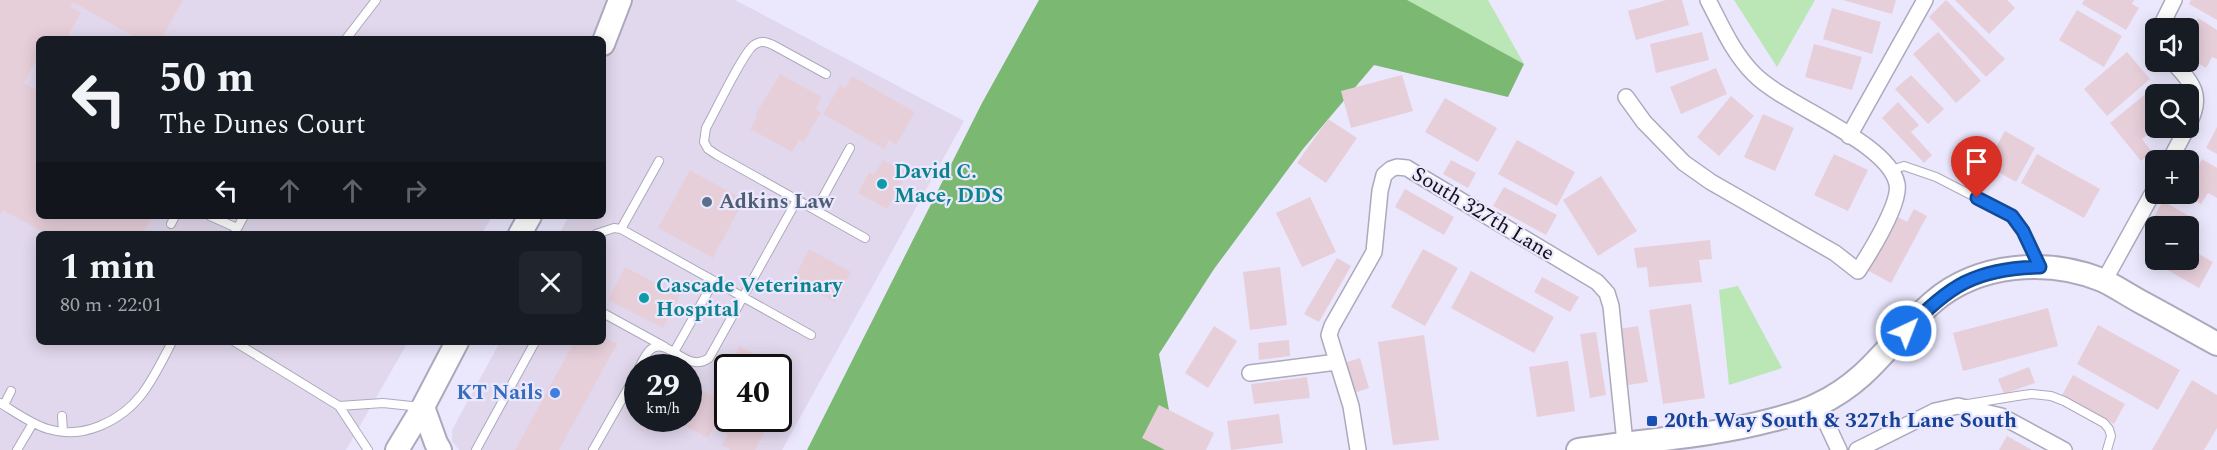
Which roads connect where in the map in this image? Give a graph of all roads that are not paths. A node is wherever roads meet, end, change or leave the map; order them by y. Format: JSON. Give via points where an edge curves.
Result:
{"nodes":[{"id":1,"x":376,"y":0,"type":"edge"},
{"id":2,"x":620,"y":0,"type":"edge"},
{"id":3,"x":1708,"y":0,"type":"edge"},
{"id":4,"x":1925,"y":0,"type":"edge"},
{"id":5,"x":2174,"y":0,"type":"edge"},
{"id":6,"x":2165,"y":18,"type":"edge"},
{"id":7,"x":348,"y":36,"type":"edge"},
{"id":8,"x":606,"y":36,"type":"edge"},
{"id":9,"x":2182,"y":72,"type":"edge"},
{"id":10,"x":826,"y":74,"type":"dead end"},
{"id":11,"x":2192,"y":84,"type":"edge"},
{"id":12,"x":1626,"y":97,"type":"dead end"},
{"id":13,"x":1849,"y":136,"type":"junction"},
{"id":14,"x":850,"y":148,"type":"dead end"},
{"id":15,"x":659,"y":161,"type":"dead end"},
{"id":16,"x":1891,"y":170,"type":"junction"},
{"id":17,"x":797,"y":200,"type":"junction"},
{"id":18,"x":2147,"y":204,"type":"edge"},
{"id":19,"x":816,"y":210,"type":"junction"},
{"id":20,"x":174,"y":219,"type":"edge"},
{"id":21,"x":215,"y":219,"type":"edge"},
{"id":22,"x":171,"y":224,"type":"dead end"},
{"id":23,"x":621,"y":229,"type":"junction"},
{"id":24,"x":236,"y":231,"type":"edge"},
{"id":25,"x":605,"y":231,"type":"edge"},
{"id":26,"x":865,"y":238,"type":"dead end"},
{"id":27,"x":2040,"y":267,"type":"junction"},
{"id":28,"x":714,"y":281,"type":"junction"},
{"id":29,"x":2104,"y":281,"type":"junction"},
{"id":30,"x":744,"y":297,"type":"junction"},
{"id":31,"x":606,"y":315,"type":"edge"},
{"id":32,"x":811,"y":335,"type":"dead end"},
{"id":33,"x":2217,"y":344,"type":"edge"},
{"id":34,"x":170,"y":345,"type":"edge"},
{"id":35,"x":241,"y":345,"type":"edge"},
{"id":36,"x":455,"y":345,"type":"edge"},
{"id":37,"x":533,"y":345,"type":"edge"},
{"id":38,"x":671,"y":351,"type":"junction"},
{"id":39,"x":647,"y":354,"type":"edge"},
{"id":40,"x":1336,"y":362,"type":"junction"},
{"id":41,"x":1250,"y":373,"type":"dead end"},
{"id":42,"x":11,"y":391,"type":"dead end"},
{"id":43,"x":624,"y":394,"type":"edge"},
{"id":44,"x":2,"y":404,"type":"edge"},
{"id":45,"x":1818,"y":405,"type":"junction"},
{"id":46,"x":339,"y":406,"type":"junction"},
{"id":47,"x":1958,"y":406,"type":"junction"},
{"id":48,"x":423,"y":407,"type":"junction"},
{"id":49,"x":62,"y":416,"type":"dead end"},
{"id":50,"x":33,"y":423,"type":"junction"},
{"id":51,"x":63,"y":432,"type":"junction"},
{"id":52,"x":1625,"y":443,"type":"junction"},
{"id":53,"x":17,"y":450,"type":"edge"},
{"id":54,"x":368,"y":450,"type":"edge"},
{"id":55,"x":397,"y":450,"type":"edge"},
{"id":56,"x":440,"y":450,"type":"edge"},
{"id":57,"x":476,"y":450,"type":"edge"},
{"id":58,"x":593,"y":450,"type":"edge"},
{"id":59,"x":1358,"y":450,"type":"edge"},
{"id":60,"x":1578,"y":450,"type":"edge"},
{"id":61,"x":1839,"y":450,"type":"edge"},
{"id":62,"x":1857,"y":450,"type":"edge"},
{"id":63,"x":2064,"y":450,"type":"edge"},
{"id":64,"x":2107,"y":450,"type":"edge"}],
"edges":[{"from":1,"to":7,"type":"lane"},
{"from":2,"to":8,"type":"street"},
{"from":3,"to":13,"type":"street","via":[[1732,45],[1754,74]]},
{"from":4,"to":13,"type":"street"},
{"from":5,"to":6,"type":"street"},
{"from":9,"to":11,"type":"street"},
{"from":10,"to":17,"type":"lane","via":[[773,45],[755,44],[703,135],[711,151]]},
{"from":12,"to":16,"type":"street","via":[[1684,164],[1835,253],[1858,271],[1896,196],[1898,185]]},
{"from":13,"to":16,"type":"street","via":[[1878,155]]},
{"from":14,"to":19,"type":"lane"},
{"from":15,"to":23,"type":"lane"},
{"from":16,"to":27,"type":"lane","via":[[1904,166],[1936,177],[2012,216]]},
{"from":17,"to":19,"type":"lane"},
{"from":17,"to":30,"type":"lane"},
{"from":18,"to":29,"type":"street"},
{"from":19,"to":26,"type":"lane"},
{"from":20,"to":22,"type":"lane"},
{"from":21,"to":24,"type":"lane"},
{"from":23,"to":25,"type":"lane"},
{"from":23,"to":28,"type":"lane"},
{"from":27,"to":29,"type":"street","via":[[2074,271]]},
{"from":27,"to":45,"type":"street","via":[[2006,269],[1968,280],[1946,292],[1857,381]]},
{"from":28,"to":30,"type":"lane"},
{"from":28,"to":38,"type":"lane"},
{"from":29,"to":33,"type":"street"},
{"from":30,"to":32,"type":"lane"},
{"from":30,"to":38,"type":"lane","via":[[709,358],[694,363]]},
{"from":31,"to":38,"type":"lane"},
{"from":34,"to":51,"type":"lane","via":[[147,387],[126,410],[100,426]]},
{"from":35,"to":46,"type":"lane"},
{"from":36,"to":48,"type":"street"},
{"from":37,"to":57,"type":"lane"},
{"from":38,"to":39,"type":"lane","via":[[659,347]]},
{"from":40,"to":41,"type":"street"},
{"from":40,"to":52,"type":"street","name":"South 327th Lane","via":[[1330,332],[1374,252],[1383,177],[1392,168],[1407,168],[1543,249],[1606,292],[1611,306]]},
{"from":40,"to":59,"type":"street","name":"South 327th Lane","via":[[1351,406]]},
{"from":42,"to":44,"type":"lane"},
{"from":43,"to":58,"type":"lane"},
{"from":44,"to":50,"type":"lane"},
{"from":45,"to":52,"type":"street","via":[[1716,432]]},
{"from":45,"to":61,"type":"street"},
{"from":46,"to":48,"type":"lane","via":[[383,403]]},
{"from":46,"to":54,"type":"lane"},
{"from":47,"to":62,"type":"street","via":[[1935,411]]},
{"from":47,"to":63,"type":"street","via":[[2001,416]]},
{"from":47,"to":64,"type":"lane","via":[[2031,394],[2057,398],[2107,426],[2111,436]]},
{"from":48,"to":55,"type":"street"},
{"from":48,"to":56,"type":"street"},
{"from":49,"to":51,"type":"lane"},
{"from":50,"to":51,"type":"lane"},
{"from":50,"to":53,"type":"lane"},
{"from":52,"to":60,"type":"street"}]}
